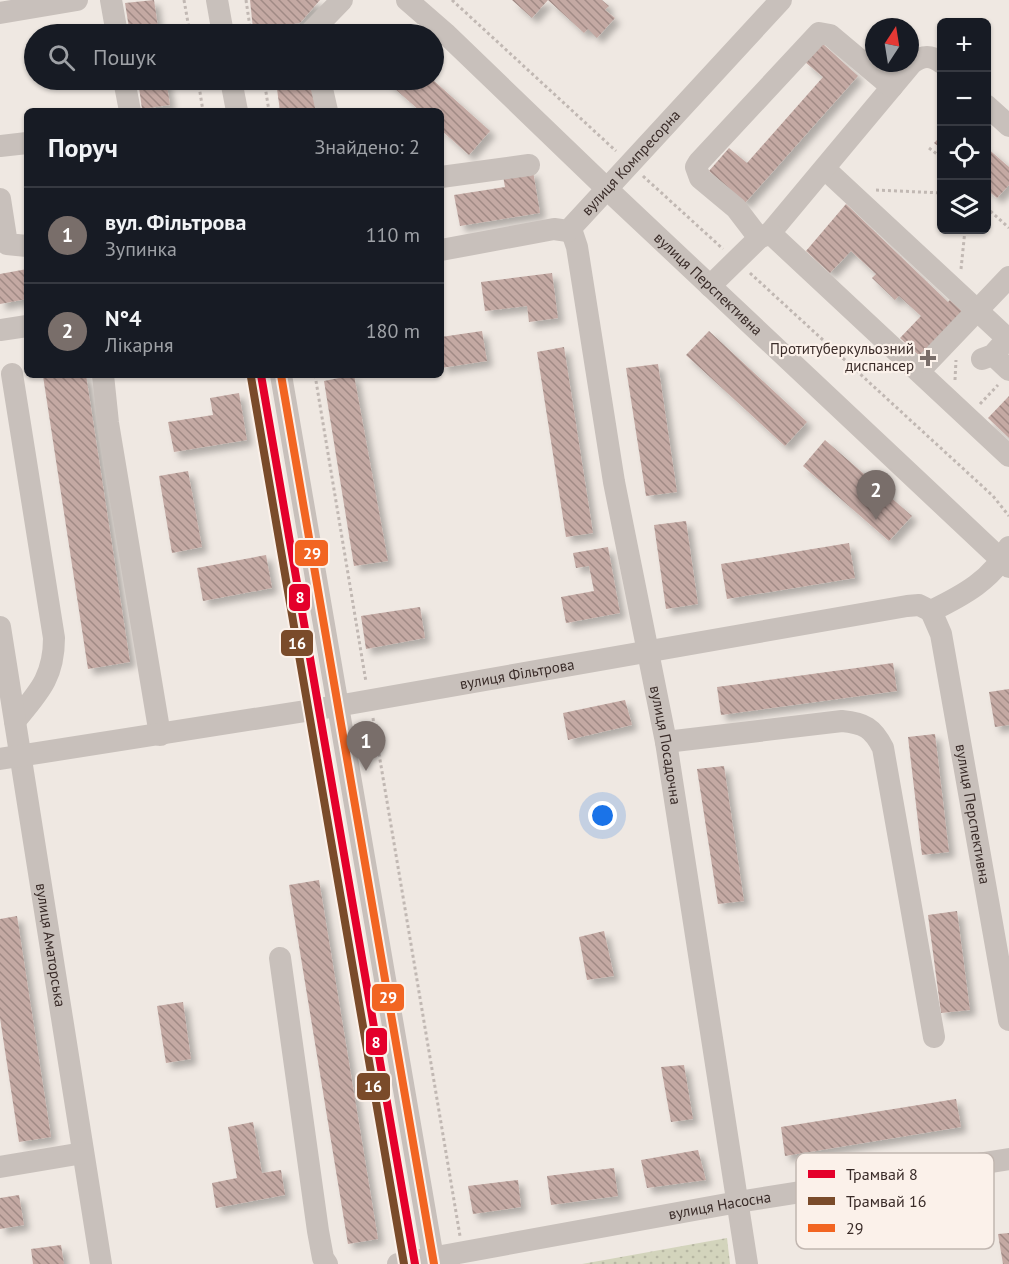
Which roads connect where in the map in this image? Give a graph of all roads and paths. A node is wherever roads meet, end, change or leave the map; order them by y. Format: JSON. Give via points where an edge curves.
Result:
{"nodes":[{"id":1,"x":77,"y":0,"type":"edge"},
{"id":2,"x":111,"y":0,"type":"edge"},
{"id":3,"x":184,"y":0,"type":"edge"},
{"id":4,"x":217,"y":0,"type":"edge"},
{"id":5,"x":246,"y":0,"type":"edge"},
{"id":6,"x":342,"y":0,"type":"edge"},
{"id":7,"x":407,"y":0,"type":"edge"},
{"id":8,"x":452,"y":0,"type":"edge"},
{"id":9,"x":781,"y":0,"type":"edge"},
{"id":10,"x":0,"y":13,"type":"edge"},
{"id":11,"x":115,"y":24,"type":"edge"},
{"id":12,"x":188,"y":24,"type":"edge"},
{"id":13,"x":221,"y":24,"type":"edge"},
{"id":14,"x":250,"y":24,"type":"edge"},
{"id":15,"x":319,"y":24,"type":"edge"},
{"id":16,"x":435,"y":24,"type":"edge"},
{"id":17,"x":444,"y":32,"type":"edge"},
{"id":18,"x":937,"y":60,"type":"edge"},
{"id":19,"x":892,"y":87,"type":"junction"},
{"id":20,"x":126,"y":90,"type":"edge"},
{"id":21,"x":200,"y":90,"type":"edge"},
{"id":22,"x":232,"y":90,"type":"edge"},
{"id":23,"x":266,"y":90,"type":"edge"},
{"id":24,"x":322,"y":90,"type":"edge"},
{"id":25,"x":129,"y":108,"type":"edge"},
{"id":26,"x":203,"y":108,"type":"edge"},
{"id":27,"x":235,"y":108,"type":"edge"},
{"id":28,"x":269,"y":108,"type":"edge"},
{"id":29,"x":326,"y":108,"type":"edge"},
{"id":30,"x":991,"y":109,"type":"edge"},
{"id":31,"x":1009,"y":126,"type":"edge"},
{"id":32,"x":24,"y":143,"type":"edge"},
{"id":33,"x":0,"y":146,"type":"edge"},
{"id":34,"x":929,"y":148,"type":"dead end"},
{"id":35,"x":937,"y":154,"type":"edge"},
{"id":36,"x":630,"y":164,"type":"junction"},
{"id":37,"x":529,"y":165,"type":"dead end"},
{"id":38,"x":825,"y":169,"type":"junction"},
{"id":39,"x":444,"y":177,"type":"edge"},
{"id":40,"x":607,"y":189,"type":"junction"},
{"id":41,"x":937,"y":193,"type":"edge"},
{"id":42,"x":855,"y":196,"type":"junction"},
{"id":43,"x":0,"y":199,"type":"edge"},
{"id":44,"x":991,"y":211,"type":"edge"},
{"id":45,"x":1009,"y":228,"type":"edge"},
{"id":46,"x":568,"y":231,"type":"junction"},
{"id":47,"x":965,"y":234,"type":"edge"},
{"id":48,"x":765,"y":236,"type":"junction"},
{"id":49,"x":24,"y":246,"type":"edge"},
{"id":50,"x":444,"y":249,"type":"edge"},
{"id":51,"x":736,"y":261,"type":"junction"},
{"id":52,"x":1009,"y":277,"type":"edge"},
{"id":53,"x":710,"y":286,"type":"junction"},
{"id":54,"x":958,"y":293,"type":"junction"},
{"id":55,"x":977,"y":311,"type":"junction"},
{"id":56,"x":24,"y":326,"type":"edge"},
{"id":57,"x":0,"y":330,"type":"edge"},
{"id":58,"x":956,"y":349,"type":"dead end"},
{"id":59,"x":1000,"y":357,"type":"edge"},
{"id":60,"x":927,"y":363,"type":"dead end"},
{"id":61,"x":12,"y":374,"type":"dead end"},
{"id":62,"x":103,"y":378,"type":"edge"},
{"id":63,"x":251,"y":378,"type":"edge"},
{"id":64,"x":282,"y":378,"type":"edge"},
{"id":65,"x":315,"y":378,"type":"edge"},
{"id":66,"x":955,"y":381,"type":"dead end"},
{"id":67,"x":973,"y":406,"type":"junction"},
{"id":68,"x":1009,"y":456,"type":"edge"},
{"id":69,"x":1009,"y":516,"type":"edge"},
{"id":70,"x":1007,"y":558,"type":"edge"},
{"id":71,"x":932,"y":611,"type":"junction"},
{"id":72,"x":0,"y":627,"type":"edge"},
{"id":73,"x":646,"y":653,"type":"junction"},
{"id":74,"x":369,"y":700,"type":"junction"},
{"id":75,"x":338,"y":706,"type":"junction"},
{"id":76,"x":310,"y":710,"type":"junction"},
{"id":77,"x":15,"y":721,"type":"junction"},
{"id":78,"x":160,"y":735,"type":"junction"},
{"id":79,"x":666,"y":742,"type":"junction"},
{"id":80,"x":11,"y":757,"type":"edge"},
{"id":81,"x":280,"y":958,"type":"dead end"},
{"id":82,"x":1009,"y":1020,"type":"edge"},
{"id":83,"x":934,"y":1037,"type":"dead end"},
{"id":84,"x":83,"y":1153,"type":"junction"},
{"id":85,"x":1009,"y":1160,"type":"edge"},
{"id":86,"x":994,"y":1162,"type":"edge"},
{"id":87,"x":0,"y":1167,"type":"edge"},
{"id":88,"x":796,"y":1193,"type":"edge"},
{"id":89,"x":738,"y":1202,"type":"junction"},
{"id":90,"x":463,"y":1252,"type":"junction"},
{"id":91,"x":433,"y":1262,"type":"edge"},
{"id":92,"x":402,"y":1263,"type":"edge"},
{"id":93,"x":101,"y":1264,"type":"edge"},
{"id":94,"x":327,"y":1264,"type":"edge"},
{"id":95,"x":747,"y":1264,"type":"edge"}],
"edges":[{"from":1,"to":10,"type":"street"},
{"from":2,"to":11,"type":"street"},
{"from":3,"to":12,"type":"path"},
{"from":4,"to":13,"type":"street"},
{"from":5,"to":14,"type":"path"},
{"from":6,"to":15,"type":"street"},
{"from":7,"to":16,"type":"street","name":"вулиця Перспективна"},
{"from":8,"to":36,"type":"path"},
{"from":9,"to":36,"type":"street","name":"вулиця Компресорна"},
{"from":17,"to":40,"type":"street","name":"вулиця Перспективна"},
{"from":18,"to":19,"type":"street","via":[[920,57]]},
{"from":19,"to":38,"type":"street"},
{"from":19,"to":48,"type":"street","via":[[830,35],[819,33],[699,162],[696,167],[700,178]]},
{"from":20,"to":25,"type":"street"},
{"from":21,"to":26,"type":"path"},
{"from":22,"to":27,"type":"street"},
{"from":23,"to":28,"type":"path"},
{"from":24,"to":29,"type":"street"},
{"from":30,"to":31,"type":"street"},
{"from":32,"to":33,"type":"street"},
{"from":34,"to":35,"type":"path"},
{"from":36,"to":40,"type":"street","name":"вулиця Компресорна"},
{"from":36,"to":51,"type":"path"},
{"from":37,"to":39,"type":"street"},
{"from":38,"to":42,"type":"street"},
{"from":38,"to":48,"type":"street"},
{"from":40,"to":46,"type":"street","name":"вулиця Компресорна"},
{"from":40,"to":53,"type":"street","name":"вулиця Перспективна"},
{"from":41,"to":42,"type":"path","via":[[873,190]]},
{"from":42,"to":54,"type":"street"},
{"from":43,"to":49,"type":"street","via":[[7,244]]},
{"from":44,"to":45,"type":"path"},
{"from":46,"to":50,"type":"street","via":[[554,229]]},
{"from":46,"to":73,"type":"street","name":"вулиця Посадочна","via":[[577,246]]},
{"from":47,"to":54,"type":"path"},
{"from":48,"to":51,"type":"street"},
{"from":48,"to":67,"type":"street"},
{"from":51,"to":53,"type":"street"},
{"from":51,"to":69,"type":"path","via":[[993,496]]},
{"from":52,"to":55,"type":"street"},
{"from":53,"to":70,"type":"street","name":"вулиця Перспективна"},
{"from":54,"to":55,"type":"street"},
{"from":55,"to":59,"type":"street"},
{"from":55,"to":60,"type":"street"},
{"from":56,"to":57,"type":"street"},
{"from":58,"to":66,"type":"path"},
{"from":59,"to":67,"type":"path"},
{"from":61,"to":77,"type":"street","via":[[54,638],[54,660],[45,681]]},
{"from":62,"to":78,"type":"street"},
{"from":63,"to":76,"type":"path"},
{"from":64,"to":75,"type":"street"},
{"from":65,"to":74,"type":"path"},
{"from":67,"to":68,"type":"street"},
{"from":70,"to":71,"type":"street","via":[[959,597]]},
{"from":71,"to":73,"type":"street","name":"вулиця Фільтрова","via":[[919,605],[907,606]]},
{"from":71,"to":82,"type":"street","name":"вулиця Перспективна","via":[[941,634]]},
{"from":72,"to":77,"type":"street","name":"вулиця Аматорська"},
{"from":73,"to":74,"type":"street","name":"вулиця Фільтрова"},
{"from":73,"to":79,"type":"street","name":"вулиця Посадочна"},
{"from":74,"to":75,"type":"street","name":"вулиця Фільтрова"},
{"from":74,"to":90,"type":"path"},
{"from":75,"to":76,"type":"street","name":"вулиця Фільтрова"},
{"from":75,"to":91,"type":"street"},
{"from":76,"to":78,"type":"street","name":"вулиця Фільтрова"},
{"from":76,"to":92,"type":"path"},
{"from":77,"to":80,"type":"street","name":"вулиця Аматорська"},
{"from":78,"to":80,"type":"street","name":"вулиця Фільтрова"},
{"from":79,"to":83,"type":"street","via":[[842,721],[860,723],[874,731],[883,748]]},
{"from":79,"to":89,"type":"street","name":"вулиця Посадочна"},
{"from":80,"to":84,"type":"street","name":"вулиця Аматорська"},
{"from":81,"to":94,"type":"street","via":[[318,1231]]},
{"from":84,"to":87,"type":"street"},
{"from":84,"to":93,"type":"street","name":"вулиця Аматорська"},
{"from":85,"to":86,"type":"street","name":"вулиця Насосна"},
{"from":88,"to":89,"type":"street","name":"вулиця Насосна"},
{"from":89,"to":90,"type":"street","name":"вулиця Насосна"},
{"from":89,"to":95,"type":"street","name":"вулиця Посадочна"},
{"from":90,"to":91,"type":"street","name":"вулиця Насосна"},
{"from":91,"to":92,"type":"street","name":"вулиця Насосна"}]}
